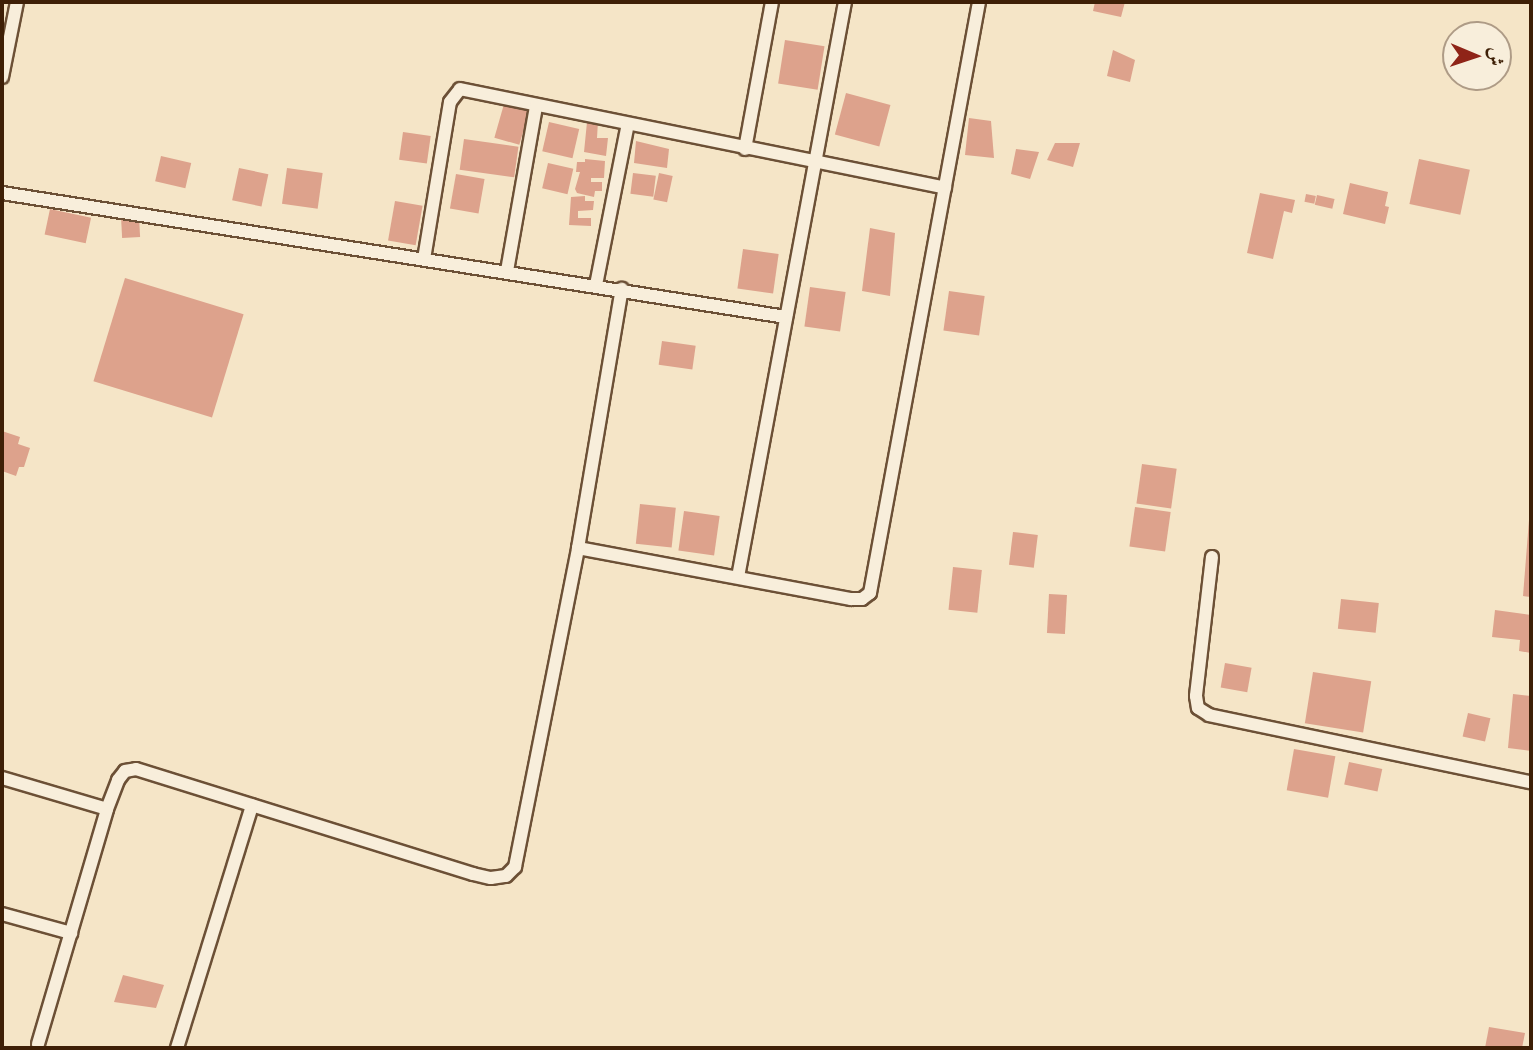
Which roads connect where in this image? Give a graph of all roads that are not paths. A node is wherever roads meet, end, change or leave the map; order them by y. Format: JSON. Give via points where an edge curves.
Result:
{"nodes":[{"id":1,"x":17,"y":2,"type":"edge"},
{"id":2,"x":772,"y":2,"type":"edge"},
{"id":3,"x":845,"y":2,"type":"edge"},
{"id":4,"x":979,"y":2,"type":"edge"},
{"id":5,"x":6,"y":37,"type":"edge"},
{"id":6,"x":2,"y":77,"type":"edge"},
{"id":7,"x":536,"y":106,"type":"junction"},
{"id":8,"x":628,"y":124,"type":"junction"},
{"id":9,"x":745,"y":149,"type":"junction"},
{"id":10,"x":817,"y":162,"type":"junction"},
{"id":11,"x":945,"y":188,"type":"junction"},
{"id":12,"x":2,"y":193,"type":"edge"},
{"id":13,"x":425,"y":258,"type":"junction"},
{"id":14,"x":507,"y":271,"type":"junction"},
{"id":15,"x":596,"y":285,"type":"junction"},
{"id":16,"x":622,"y":289,"type":"junction"},
{"id":17,"x":786,"y":317,"type":"junction"},
{"id":18,"x":578,"y":548,"type":"junction"},
{"id":19,"x":1212,"y":557,"type":"dead end"},
{"id":20,"x":738,"y":577,"type":"junction"},
{"id":21,"x":2,"y":778,"type":"edge"},
{"id":22,"x":1531,"y":782,"type":"edge"},
{"id":23,"x":251,"y":805,"type":"junction"},
{"id":24,"x":107,"y":809,"type":"junction"},
{"id":25,"x":2,"y":914,"type":"edge"},
{"id":26,"x":71,"y":933,"type":"junction"},
{"id":27,"x":38,"y":1044,"type":"dead end"},
{"id":28,"x":177,"y":1048,"type":"edge"}],
"edges":[{"from":1,"to":5,"type":"street"},
{"from":2,"to":9,"type":"street"},
{"from":3,"to":10,"type":"street"},
{"from":4,"to":11,"type":"street"},
{"from":5,"to":6,"type":"street"},
{"from":7,"to":8,"type":"street"},
{"from":7,"to":13,"type":"street","via":[[460,89],[454,94]]},
{"from":7,"to":14,"type":"street"},
{"from":8,"to":9,"type":"street"},
{"from":8,"to":15,"type":"street"},
{"from":9,"to":10,"type":"street"},
{"from":10,"to":11,"type":"street"},
{"from":10,"to":17,"type":"street"},
{"from":11,"to":20,"type":"street","via":[[870,593],[851,599]]},
{"from":12,"to":13,"type":"street"},
{"from":13,"to":14,"type":"street"},
{"from":14,"to":15,"type":"street"},
{"from":15,"to":16,"type":"street"},
{"from":16,"to":17,"type":"street"},
{"from":16,"to":18,"type":"street"},
{"from":17,"to":20,"type":"street"},
{"from":18,"to":20,"type":"street"},
{"from":18,"to":23,"type":"street","via":[[515,867],[506,876],[473,874]]},
{"from":19,"to":22,"type":"street","via":[[1198,708],[1209,715]]},
{"from":21,"to":24,"type":"street"},
{"from":23,"to":24,"type":"street","via":[[136,769],[125,771],[118,780]]},
{"from":23,"to":28,"type":"street"},
{"from":24,"to":26,"type":"street"},
{"from":25,"to":26,"type":"street"},
{"from":26,"to":27,"type":"street"}]}
